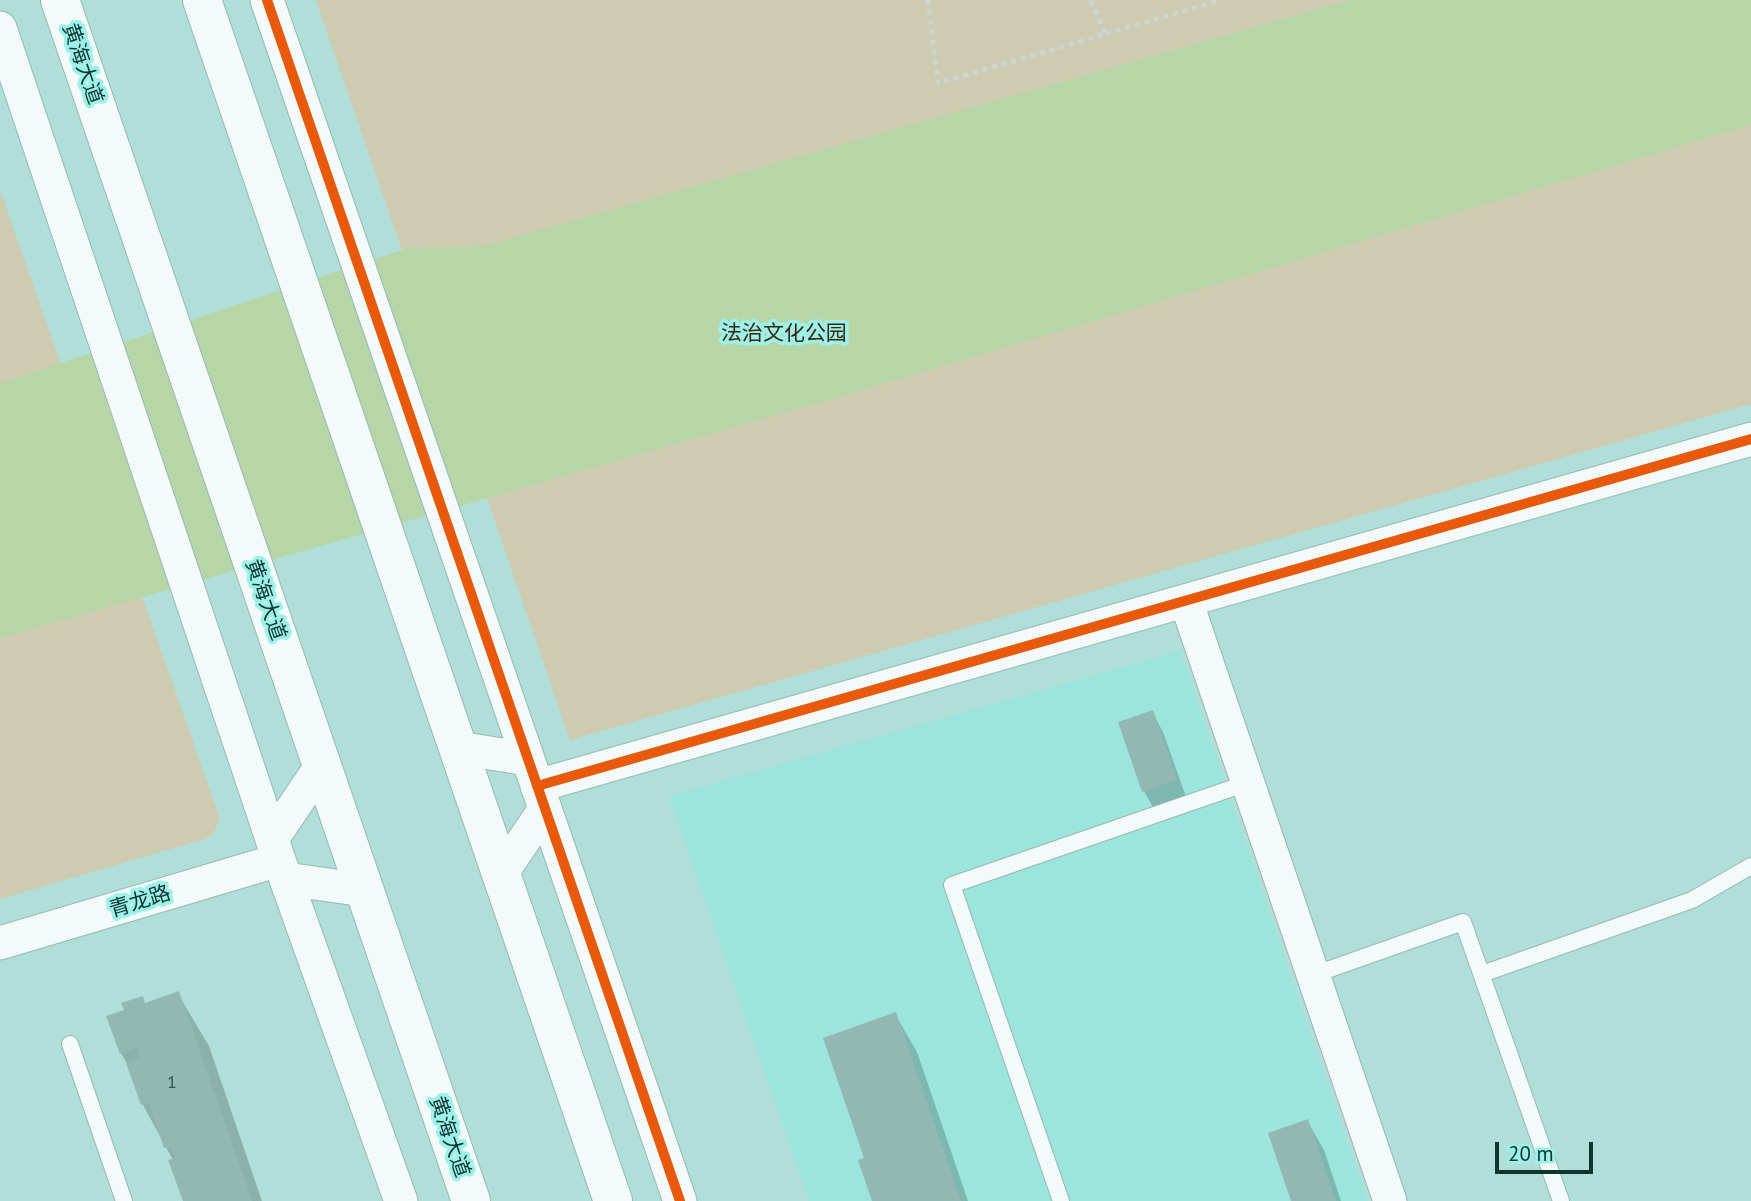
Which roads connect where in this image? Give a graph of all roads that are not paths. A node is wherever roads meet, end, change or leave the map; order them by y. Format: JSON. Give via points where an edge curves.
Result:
{"nodes":[{"id":1,"x":60,"y":0,"type":"edge"},
{"id":2,"x":202,"y":0,"type":"edge"},
{"id":3,"x":267,"y":0,"type":"edge"},
{"id":4,"x":0,"y":28,"type":"edge"},
{"id":5,"x":1751,"y":439,"type":"edge"},
{"id":6,"x":1186,"y":601,"type":"junction"},
{"id":7,"x":458,"y":748,"type":"junction"},
{"id":8,"x":322,"y":765,"type":"junction"},
{"id":9,"x":1247,"y":783,"type":"junction"},
{"id":10,"x":537,"y":785,"type":"junction"},
{"id":11,"x":279,"y":859,"type":"junction"},
{"id":12,"x":1751,"y":866,"type":"edge"},
{"id":13,"x":501,"y":874,"type":"junction"},
{"id":14,"x":364,"y":890,"type":"junction"},
{"id":15,"x":0,"y":943,"type":"edge"},
{"id":16,"x":1482,"y":974,"type":"junction"},
{"id":17,"x":1313,"y":975,"type":"junction"},
{"id":18,"x":70,"y":1044,"type":"dead end"},
{"id":19,"x":124,"y":1201,"type":"edge"},
{"id":20,"x":401,"y":1201,"type":"edge"},
{"id":21,"x":471,"y":1201,"type":"edge"},
{"id":22,"x":613,"y":1201,"type":"edge"},
{"id":23,"x":680,"y":1201,"type":"edge"},
{"id":24,"x":1061,"y":1201,"type":"edge"},
{"id":25,"x":1390,"y":1201,"type":"edge"},
{"id":26,"x":1561,"y":1201,"type":"edge"}],
"edges":[{"from":1,"to":8,"type":"main road","name":"黄海大道"},
{"from":2,"to":7,"type":"main road"},
{"from":3,"to":10,"type":"street"},
{"from":4,"to":11,"type":"street"},
{"from":5,"to":6,"type":"street"},
{"from":6,"to":9,"type":"street"},
{"from":6,"to":10,"type":"street"},
{"from":7,"to":10,"type":"street"},
{"from":7,"to":13,"type":"main road"},
{"from":8,"to":11,"type":"street"},
{"from":8,"to":14,"type":"main road","name":"黄海大道"},
{"from":9,"to":17,"type":"street"},
{"from":9,"to":24,"type":"lane","via":[[952,884]]},
{"from":10,"to":13,"type":"street"},
{"from":10,"to":23,"type":"street"},
{"from":11,"to":14,"type":"street"},
{"from":11,"to":15,"type":"street","name":"青龙路"},
{"from":11,"to":20,"type":"street"},
{"from":12,"to":16,"type":"lane","via":[[1692,900]]},
{"from":13,"to":22,"type":"main road"},
{"from":14,"to":21,"type":"main road","name":"黄海大道"},
{"from":16,"to":17,"type":"lane","via":[[1463,922]]},
{"from":16,"to":26,"type":"lane"},
{"from":17,"to":25,"type":"street"},
{"from":18,"to":19,"type":"lane"}]}
